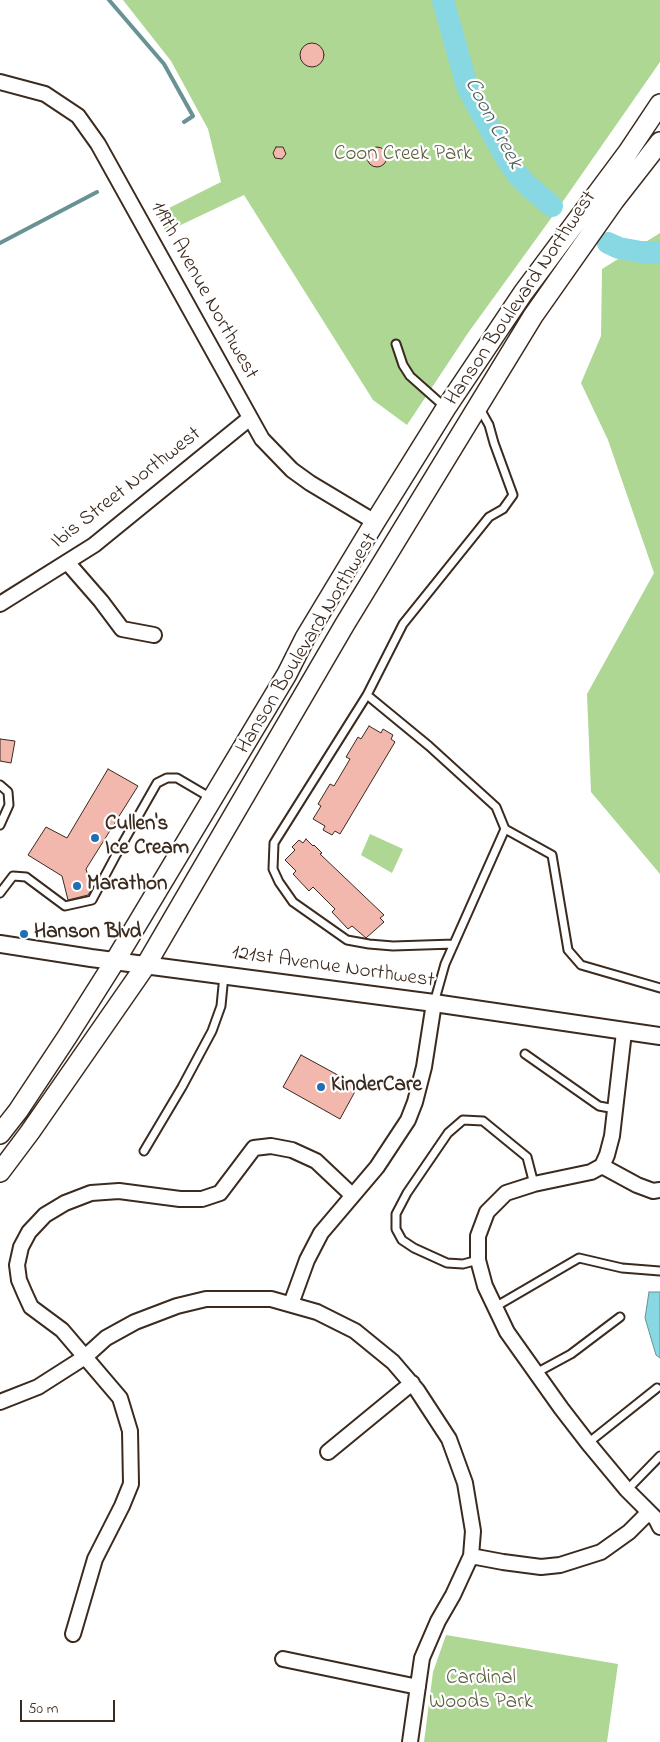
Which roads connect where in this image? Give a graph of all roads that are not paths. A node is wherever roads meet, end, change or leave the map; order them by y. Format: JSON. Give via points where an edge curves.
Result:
{"nodes":[{"id":1,"x":0,"y":82,"type":"edge"},
{"id":2,"x":660,"y":104,"type":"edge"},
{"id":3,"x":660,"y":142,"type":"edge"},
{"id":4,"x":660,"y":154,"type":"edge"},
{"id":5,"x":636,"y":173,"type":"junction"},
{"id":6,"x":396,"y":344,"type":"dead end"},
{"id":7,"x":478,"y":405,"type":"junction"},
{"id":8,"x":446,"y":408,"type":"junction"},
{"id":9,"x":250,"y":418,"type":"junction"},
{"id":10,"x":375,"y":522,"type":"junction"},
{"id":11,"x":67,"y":562,"type":"junction"},
{"id":12,"x":0,"y":604,"type":"edge"},
{"id":13,"x":154,"y":635,"type":"dead end"},
{"id":14,"x":325,"y":658,"type":"junction"},
{"id":15,"x":367,"y":695,"type":"junction"},
{"id":16,"x":0,"y":785,"type":"edge"},
{"id":17,"x":212,"y":798,"type":"junction"},
{"id":18,"x":0,"y":825,"type":"edge"},
{"id":19,"x":505,"y":829,"type":"junction"},
{"id":20,"x":0,"y":893,"type":"edge"},
{"id":21,"x":0,"y":944,"type":"edge"},
{"id":22,"x":454,"y":944,"type":"junction"},
{"id":23,"x":115,"y":961,"type":"junction"},
{"id":24,"x":146,"y":966,"type":"junction"},
{"id":25,"x":224,"y":975,"type":"junction"},
{"id":26,"x":660,"y":988,"type":"edge"},
{"id":27,"x":434,"y":1003,"type":"junction"},
{"id":28,"x":624,"y":1032,"type":"junction"},
{"id":29,"x":660,"y":1036,"type":"edge"},
{"id":30,"x":525,"y":1054,"type":"dead end"},
{"id":31,"x":615,"y":1109,"type":"junction"},
{"id":32,"x":0,"y":1134,"type":"edge"},
{"id":33,"x":144,"y":1151,"type":"dead end"},
{"id":34,"x":602,"y":1166,"type":"junction"},
{"id":35,"x":0,"y":1172,"type":"edge"},
{"id":36,"x":534,"y":1184,"type":"junction"},
{"id":37,"x":660,"y":1190,"type":"edge"},
{"id":38,"x":352,"y":1195,"type":"junction"},
{"id":39,"x":478,"y":1260,"type":"junction"},
{"id":40,"x":660,"y":1271,"type":"edge"},
{"id":41,"x":291,"y":1304,"type":"junction"},
{"id":42,"x":495,"y":1307,"type":"junction"},
{"id":43,"x":620,"y":1317,"type":"dead end"},
{"id":44,"x":84,"y":1357,"type":"junction"},
{"id":45,"x":536,"y":1373,"type":"junction"},
{"id":46,"x":412,"y":1383,"type":"junction"},
{"id":47,"x":657,"y":1388,"type":"dead end"},
{"id":48,"x":0,"y":1402,"type":"edge"},
{"id":49,"x":588,"y":1443,"type":"junction"},
{"id":50,"x":328,"y":1452,"type":"dead end"},
{"id":51,"x":660,"y":1456,"type":"edge"},
{"id":52,"x":626,"y":1490,"type":"junction"},
{"id":53,"x":649,"y":1512,"type":"junction"},
{"id":54,"x":660,"y":1527,"type":"edge"},
{"id":55,"x":471,"y":1556,"type":"junction"},
{"id":56,"x":72,"y":1634,"type":"dead end"},
{"id":57,"x":283,"y":1659,"type":"dead end"},
{"id":58,"x":418,"y":1687,"type":"junction"},
{"id":59,"x":410,"y":1742,"type":"edge"}],
"edges":[{"from":1,"to":9,"type":"street","name":"119th Avenue Northwest","via":[[45,94],[78,116],[102,152]]},
{"from":2,"to":8,"type":"main road","name":"Hanson Boulevard Northwest","via":[[523,293]]},
{"from":3,"to":5,"type":"main road","name":"Hanson Boulevard Northwest"},
{"from":4,"to":5,"type":"main road"},
{"from":5,"to":7,"type":"main road","name":"Hanson Boulevard Northwest","via":[[538,309]]},
{"from":6,"to":8,"type":"lane","via":[[410,376]]},
{"from":7,"to":14,"type":"main road","name":"Hanson Boulevard Northwest"},
{"from":7,"to":15,"type":"lane","via":[[489,425],[513,495],[503,509],[489,517],[403,624]]},
{"from":8,"to":10,"type":"main road","name":"Hanson Boulevard Northwest"},
{"from":8,"to":14,"type":"main road","via":[[454,422],[452,430],[328,636]]},
{"from":9,"to":10,"type":"street","name":"119th Avenue Northwest","via":[[262,439],[292,470]]},
{"from":9,"to":11,"type":"street","name":"Ibis Street Northwest","via":[[94,545]]},
{"from":10,"to":17,"type":"main road","name":"Hanson Boulevard Northwest"},
{"from":11,"to":12,"type":"street","name":"Ibis Street Northwest"},
{"from":11,"to":13,"type":"street","via":[[122,629]]},
{"from":14,"to":24,"type":"main road","name":"Hanson Boulevard Northwest"},
{"from":15,"to":19,"type":"lane","via":[[496,807]]},
{"from":15,"to":22,"type":"lane","via":[[274,843],[273,869],[294,902],[347,940],[393,946]]},
{"from":16,"to":18,"type":"lane","via":[[8,792],[9,805]]},
{"from":17,"to":20,"type":"lane","via":[[177,778],[157,783],[92,900],[65,906],[26,877],[13,876]]},
{"from":17,"to":23,"type":"main road","name":"Hanson Boulevard Northwest"},
{"from":19,"to":22,"type":"lane"},
{"from":19,"to":26,"type":"lane","via":[[552,855],[568,950],[581,965]]},
{"from":21,"to":23,"type":"street","name":"121st Avenue Northwest"},
{"from":22,"to":27,"type":"lane"},
{"from":23,"to":24,"type":"street","name":"121st Avenue Northwest"},
{"from":23,"to":32,"type":"main road","name":"Hanson Boulevard Northwest"},
{"from":24,"to":25,"type":"street","name":"121st Avenue Northwest"},
{"from":24,"to":35,"type":"main road","name":"Hanson Boulevard Northwest"},
{"from":25,"to":27,"type":"street","name":"121st Avenue Northwest"},
{"from":25,"to":33,"type":"lane","via":[[221,1006],[212,1031]]},
{"from":27,"to":28,"type":"street","name":"121st Avenue Northwest"},
{"from":27,"to":38,"type":"street","via":[[424,1067],[408,1120],[377,1167]]},
{"from":28,"to":29,"type":"street","name":"121st Avenue Northwest"},
{"from":28,"to":31,"type":"street"},
{"from":30,"to":31,"type":"lane","via":[[599,1106]]},
{"from":31,"to":34,"type":"street","via":[[612,1136]]},
{"from":34,"to":36,"type":"street","via":[[591,1172]]},
{"from":34,"to":37,"type":"street","via":[[637,1185]]},
{"from":36,"to":39,"type":"street","via":[[506,1193],[487,1212],[478,1236]]},
{"from":36,"to":39,"type":"lane","via":[[527,1157],[483,1121],[463,1120],[448,1133],[407,1193],[396,1214],[396,1229],[402,1240],[414,1248],[447,1263],[463,1264]]},
{"from":38,"to":41,"type":"street","via":[[321,1233]]},
{"from":38,"to":44,"type":"street","via":[[316,1161],[292,1150],[271,1146],[254,1148],[220,1193],[202,1199],[119,1191],[91,1194],[65,1203],[45,1215],[20,1247],[19,1280],[31,1307],[62,1330]]},
{"from":39,"to":42,"type":"street"},
{"from":40,"to":42,"type":"lane","via":[[622,1268],[579,1258]]},
{"from":41,"to":44,"type":"street","via":[[235,1298],[206,1299],[177,1306],[113,1334]]},
{"from":41,"to":46,"type":"street","via":[[317,1312],[355,1331],[393,1362]]},
{"from":42,"to":45,"type":"street","via":[[507,1332]]},
{"from":43,"to":45,"type":"lane","via":[[571,1354]]},
{"from":44,"to":48,"type":"street","via":[[38,1387]]},
{"from":44,"to":56,"type":"street","via":[[120,1398],[130,1431],[131,1484],[96,1559]]},
{"from":45,"to":49,"type":"street"},
{"from":46,"to":50,"type":"street"},
{"from":46,"to":55,"type":"street","via":[[449,1440],[465,1483],[473,1531]]},
{"from":47,"to":49,"type":"lane"},
{"from":49,"to":52,"type":"street"},
{"from":51,"to":52,"type":"lane"},
{"from":52,"to":53,"type":"street"},
{"from":53,"to":54,"type":"street"},
{"from":53,"to":55,"type":"street","via":[[629,1532],[601,1552],[560,1565],[541,1567]]},
{"from":55,"to":58,"type":"street","via":[[422,1658]]},
{"from":57,"to":58,"type":"street"},
{"from":58,"to":59,"type":"street"}]}
